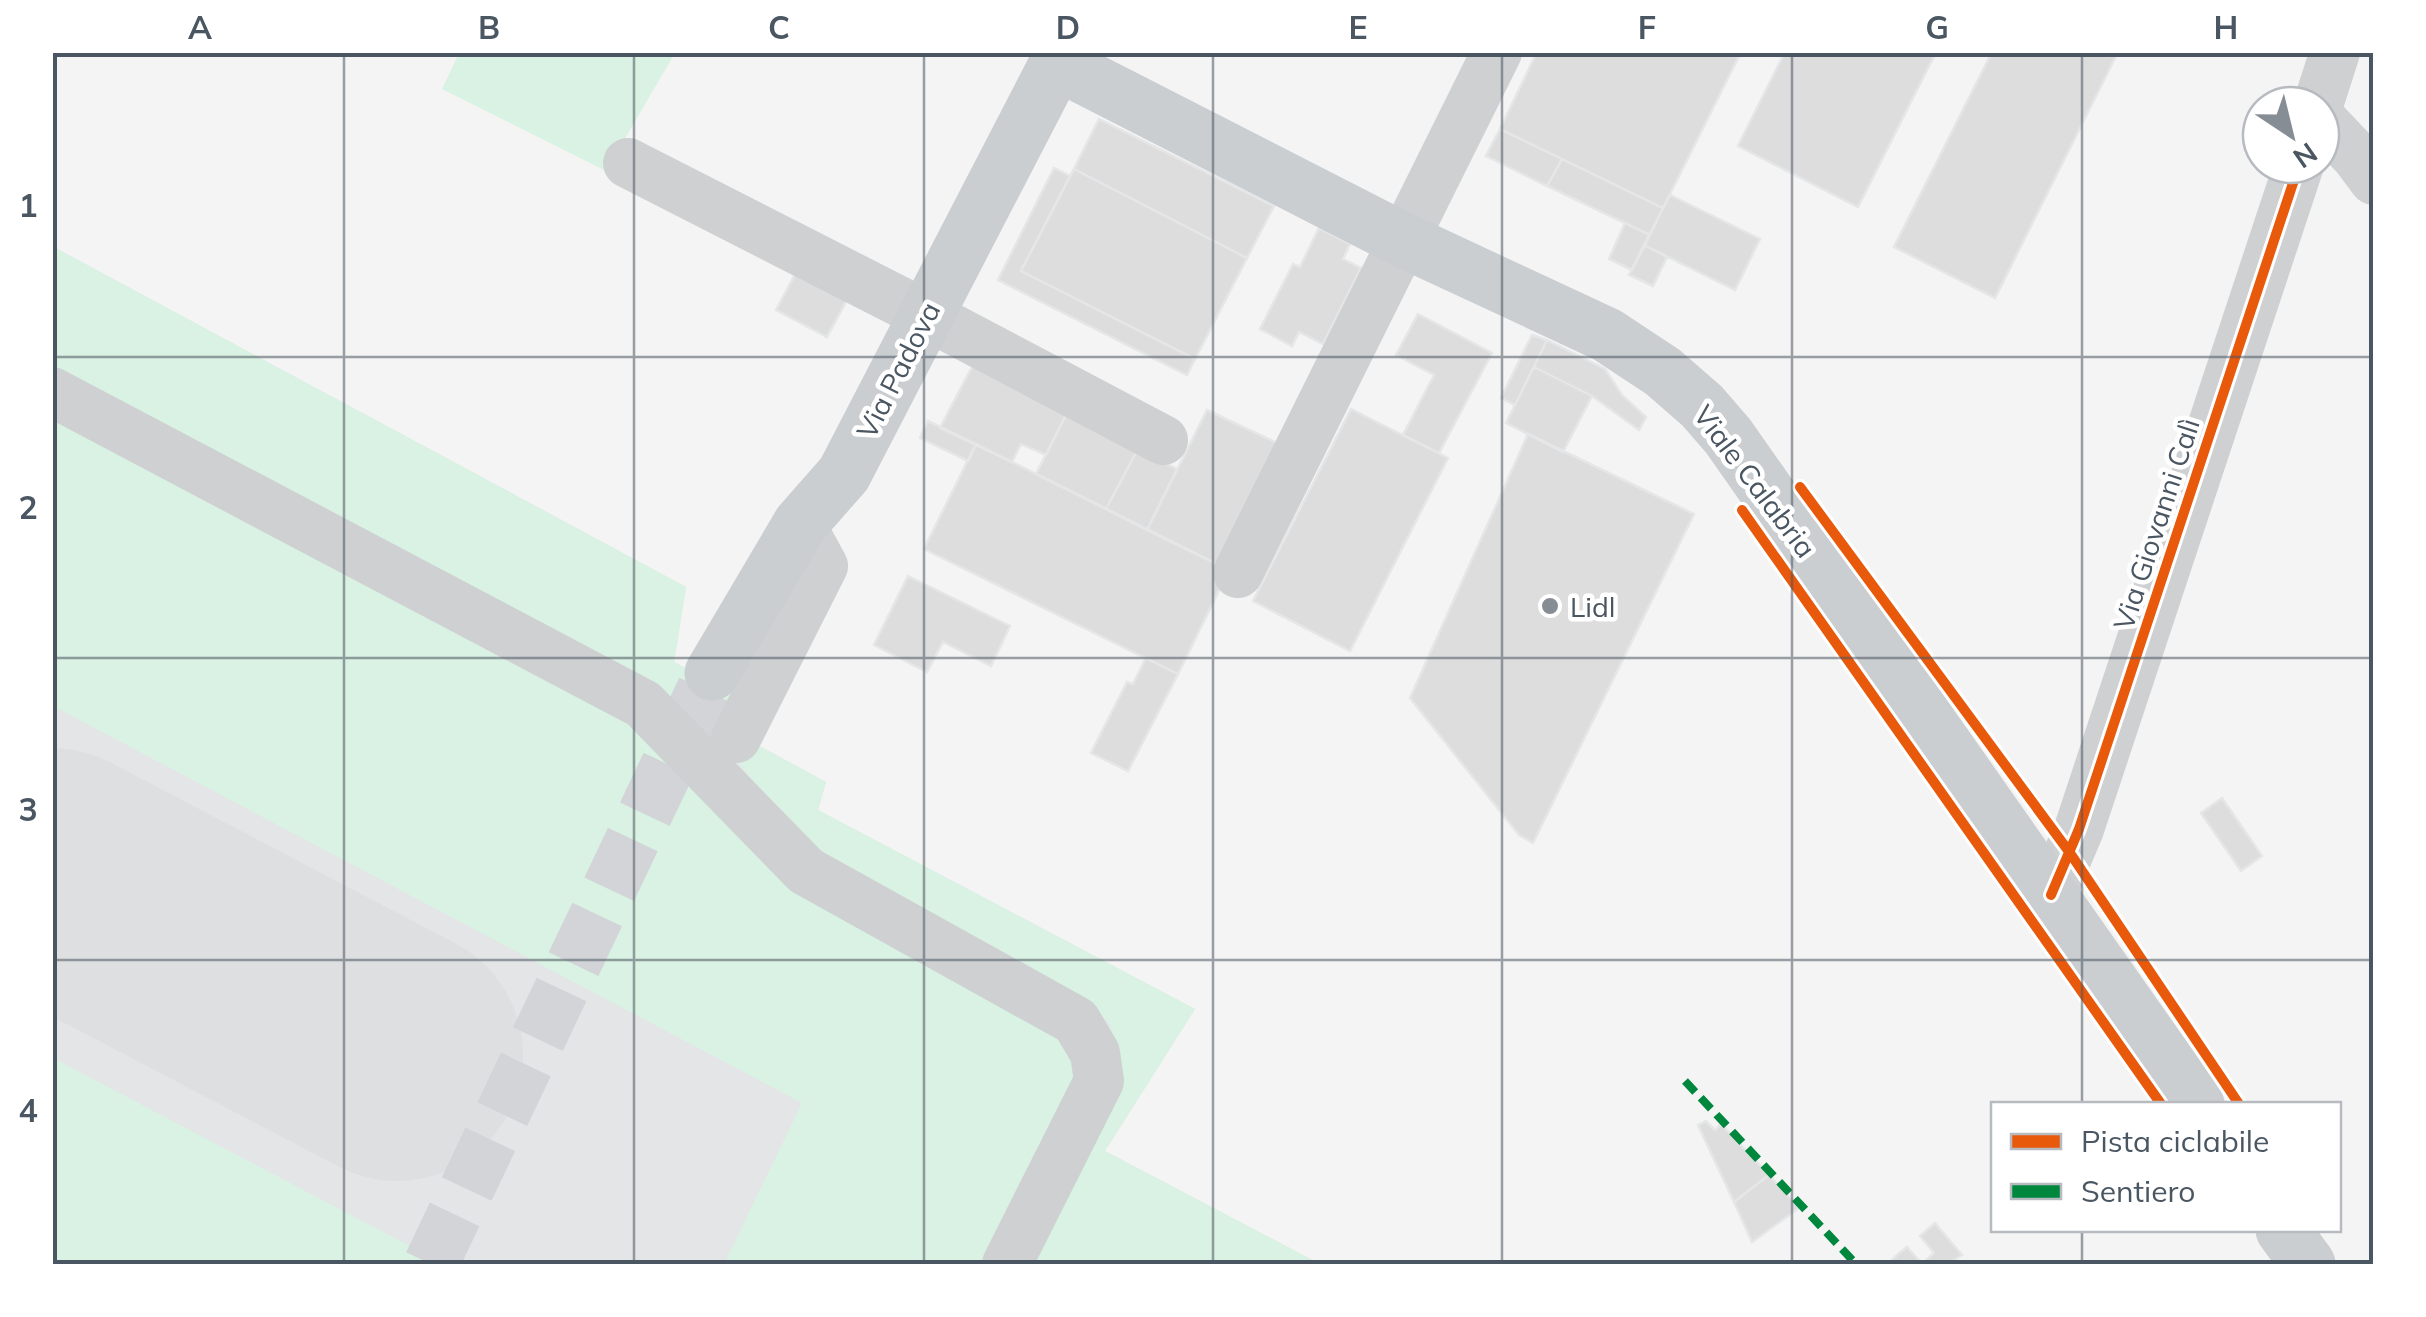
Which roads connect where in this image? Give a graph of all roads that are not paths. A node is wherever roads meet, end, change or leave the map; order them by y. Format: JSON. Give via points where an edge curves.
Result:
{"nodes":[{"id":1,"x":1497,"y":52,"type":"edge"},
{"id":2,"x":2334,"y":52,"type":"edge"},
{"id":3,"x":1060,"y":58,"type":"edge"},
{"id":4,"x":2324,"y":85,"type":"edge"},
{"id":5,"x":2341,"y":140,"type":"edge"},
{"id":6,"x":628,"y":164,"type":"dead end"},
{"id":7,"x":2374,"y":180,"type":"edge"},
{"id":8,"x":2292,"y":185,"type":"edge"},
{"id":9,"x":1403,"y":240,"type":"junction"},
{"id":10,"x":926,"y":314,"type":"junction"},
{"id":11,"x":52,"y":392,"type":"edge"},
{"id":12,"x":1163,"y":440,"type":"dead end"},
{"id":13,"x":800,"y":524,"type":"junction"},
{"id":14,"x":1238,"y":574,"type":"dead end"},
{"id":15,"x":712,"y":673,"type":"tunnel mouth"},
{"id":16,"x":736,"y":738,"type":"dead end"},
{"id":17,"x":2051,"y":895,"type":"junction"},
{"id":18,"x":2196,"y":1102,"type":"edge"},
{"id":19,"x":2284,"y":1232,"type":"edge"},
{"id":20,"x":1008,"y":1264,"type":"edge"},
{"id":21,"x":2308,"y":1264,"type":"edge"}],
"edges":[{"from":1,"to":9,"type":"street"},
{"from":2,"to":4,"type":"street"},
{"from":3,"to":9,"type":"main road","name":"Viale Calabria"},
{"from":3,"to":10,"type":"main road","name":"Via Padova"},
{"from":5,"to":7,"type":"street"},
{"from":6,"to":10,"type":"street"},
{"from":8,"to":17,"type":"street","name":"Via Giovanni Calì","via":[[2079,830]]},
{"from":9,"to":14,"type":"street"},
{"from":9,"to":17,"type":"main road","name":"Viale Calabria","via":[[1606,334],[1702,406]]},
{"from":10,"to":12,"type":"street"},
{"from":10,"to":13,"type":"main road","name":"Via Padova","via":[[844,474]]},
{"from":11,"to":20,"type":"street","via":[[643,704],[806,871],[1076,1021],[1095,1053],[1100,1081]]},
{"from":13,"to":15,"type":"main road","name":"Via Padova"},
{"from":13,"to":16,"type":"street","via":[[823,566]]},
{"from":17,"to":18,"type":"main road","name":"Viale Calabria"},
{"from":19,"to":21,"type":"main road"}]}
